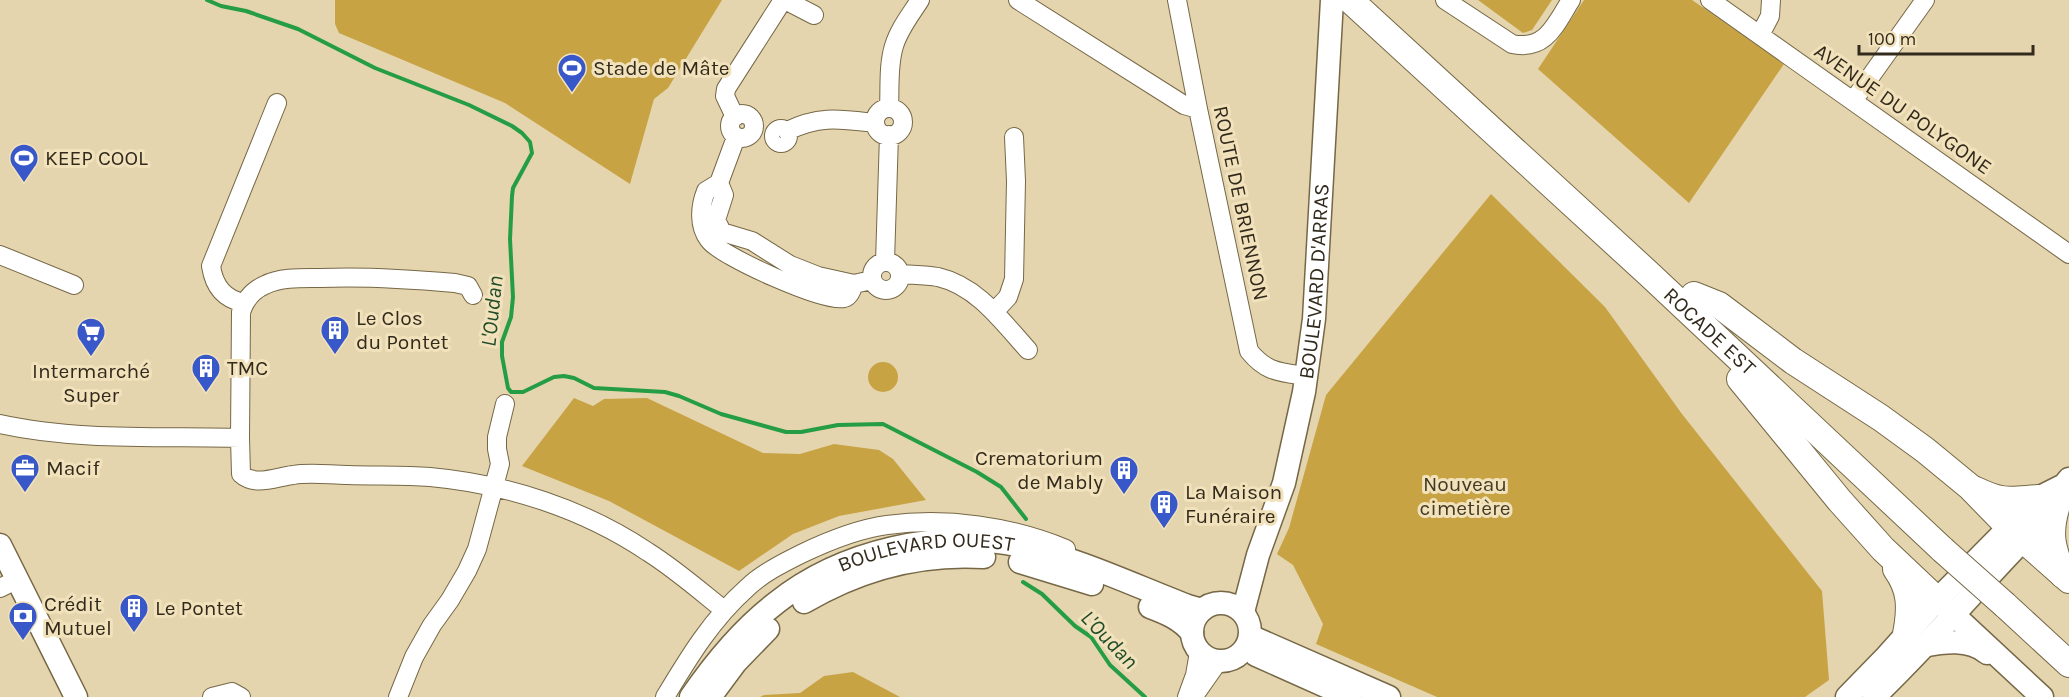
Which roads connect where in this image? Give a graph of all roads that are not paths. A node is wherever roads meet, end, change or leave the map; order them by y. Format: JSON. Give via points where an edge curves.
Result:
{"nodes":[{"id":1,"x":784,"y":0,"type":"edge"},
{"id":2,"x":920,"y":0,"type":"edge"},
{"id":3,"x":1018,"y":0,"type":"edge"},
{"id":4,"x":1177,"y":0,"type":"edge"},
{"id":5,"x":1373,"y":0,"type":"edge"},
{"id":6,"x":1445,"y":0,"type":"edge"},
{"id":7,"x":1571,"y":0,"type":"edge"},
{"id":8,"x":1710,"y":0,"type":"edge"},
{"id":9,"x":1771,"y":0,"type":"edge"},
{"id":10,"x":1925,"y":0,"type":"edge"},
{"id":11,"x":1338,"y":2,"type":"edge"},
{"id":12,"x":814,"y":15,"type":"dead end"},
{"id":13,"x":1760,"y":35,"type":"junction"},
{"id":14,"x":1853,"y":101,"type":"junction"},
{"id":15,"x":277,"y":103,"type":"dead end"},
{"id":16,"x":1198,"y":109,"type":"junction"},
{"id":17,"x":882,"y":129,"type":"junction"},
{"id":18,"x":745,"y":133,"type":"junction"},
{"id":19,"x":1014,"y":136,"type":"dead end"},
{"id":20,"x":2069,"y":254,"type":"edge"},
{"id":21,"x":0,"y":255,"type":"edge"},
{"id":22,"x":885,"y":262,"type":"junction"},
{"id":23,"x":900,"y":274,"type":"junction"},
{"id":24,"x":1650,"y":275,"type":"junction"},
{"id":25,"x":872,"y":280,"type":"junction"},
{"id":26,"x":74,"y":285,"type":"dead end"},
{"id":27,"x":473,"y":295,"type":"dead end"},
{"id":28,"x":1694,"y":295,"type":"junction"},
{"id":29,"x":244,"y":303,"type":"junction"},
{"id":30,"x":994,"y":312,"type":"junction"},
{"id":31,"x":1028,"y":350,"type":"dead end"},
{"id":32,"x":1305,"y":376,"type":"junction"},
{"id":33,"x":505,"y":404,"type":"dead end"},
{"id":34,"x":0,"y":424,"type":"edge"},
{"id":35,"x":33,"y":431,"type":"junction"},
{"id":36,"x":0,"y":438,"type":"edge"},
{"id":37,"x":240,"y":438,"type":"junction"},
{"id":38,"x":493,"y":487,"type":"junction"},
{"id":39,"x":1970,"y":487,"type":"junction"},
{"id":40,"x":2057,"y":492,"type":"edge"},
{"id":41,"x":2015,"y":533,"type":"junction"},
{"id":42,"x":1950,"y":544,"type":"junction"},
{"id":43,"x":0,"y":545,"type":"edge"},
{"id":44,"x":1882,"y":549,"type":"junction"},
{"id":45,"x":2066,"y":577,"type":"edge"},
{"id":46,"x":8,"y":584,"type":"edge"},
{"id":47,"x":1140,"y":597,"type":"junction"},
{"id":48,"x":2010,"y":598,"type":"junction"},
{"id":49,"x":1945,"y":607,"type":"junction"},
{"id":50,"x":1234,"y":608,"type":"junction"},
{"id":51,"x":724,"y":610,"type":"junction"},
{"id":52,"x":1202,"y":610,"type":"junction"},
{"id":53,"x":1914,"y":640,"type":"junction"},
{"id":54,"x":1195,"y":642,"type":"junction"},
{"id":55,"x":2069,"y":642,"type":"edge"},
{"id":56,"x":1238,"y":650,"type":"junction"},
{"id":57,"x":2069,"y":664,"type":"edge"},
{"id":58,"x":70,"y":695,"type":"edge"},
{"id":59,"x":212,"y":697,"type":"edge"},
{"id":60,"x":241,"y":697,"type":"edge"},
{"id":61,"x":398,"y":697,"type":"edge"},
{"id":62,"x":665,"y":697,"type":"edge"},
{"id":63,"x":691,"y":697,"type":"edge"},
{"id":64,"x":710,"y":697,"type":"edge"},
{"id":65,"x":1187,"y":697,"type":"edge"},
{"id":66,"x":1193,"y":697,"type":"edge"},
{"id":67,"x":1350,"y":697,"type":"edge"},
{"id":68,"x":1389,"y":697,"type":"edge"},
{"id":69,"x":1847,"y":697,"type":"edge"},
{"id":70,"x":1874,"y":697,"type":"edge"},
{"id":71,"x":2041,"y":697,"type":"edge"}],
"edges":[{"from":1,"to":12,"type":"street"},
{"from":1,"to":18,"type":"street","via":[[726,89],[725,96],[735,117],[748,116],[754,123]]},
{"from":2,"to":17,"type":"street","via":[[894,46],[891,66],[889,108],[899,112],[903,123],[897,133]]},
{"from":3,"to":16,"type":"street","via":[[1184,105]]},
{"from":4,"to":16,"type":"street","name":"ROUTE DE BRIENNON"},
{"from":5,"to":28,"type":"highway","name":"ROCADE EST"},
{"from":6,"to":7,"type":"street","via":[[1512,44],[1523,46],[1535,45],[1547,37]]},
{"from":8,"to":13,"type":"street","name":"AVENUE DU POLYGONE"},
{"from":9,"to":13,"type":"street","via":[[1770,16]]},
{"from":10,"to":14,"type":"street"},
{"from":11,"to":24,"type":"highway","name":"ROCADE EST"},
{"from":11,"to":32,"type":"main road","name":"BOULEVARD D'ARRAS","via":[[1314,319]]},
{"from":13,"to":14,"type":"street","name":"AVENUE DU POLYGONE"},
{"from":14,"to":20,"type":"street","name":"AVENUE DU POLYGONE"},
{"from":15,"to":29,"type":"street","via":[[211,266],[219,289],[232,300]]},
{"from":16,"to":32,"type":"street","name":"ROUTE DE BRIENNON","via":[[1249,351],[1273,371]]},
{"from":17,"to":18,"type":"street","via":[[836,119],[815,120],[780,133]]},
{"from":17,"to":22,"type":"street"},
{"from":18,"to":25,"type":"street","via":[[719,183],[706,191],[703,198],[702,230],[710,242],[726,254],[806,291],[835,298],[849,295],[854,284]]},
{"from":19,"to":30,"type":"street","via":[[1014,279],[1008,297]]},
{"from":21,"to":26,"type":"street"},
{"from":22,"to":23,"type":"street","via":[[895,265]]},
{"from":22,"to":25,"type":"street","via":[[873,270]]},
{"from":23,"to":25,"type":"street","via":[[897,284],[889,290],[879,288]]},
{"from":23,"to":30,"type":"street","via":[[948,280],[971,291]]},
{"from":24,"to":42,"type":"highway","name":"ROCADE EST"},
{"from":24,"to":44,"type":"highway","via":[[1658,293],[1738,376]]},
{"from":27,"to":29,"type":"street","via":[[468,286],[455,283],[371,276],[304,278],[271,282]]},
{"from":28,"to":39,"type":"highway","via":[[1719,305],[1793,362],[1890,424]]},
{"from":28,"to":42,"type":"highway","name":"ROCADE EST"},
{"from":29,"to":37,"type":"street"},
{"from":30,"to":31,"type":"street"},
{"from":32,"to":50,"type":"main road","name":"BOULEVARD D'ARRAS","via":[[1284,483]]},
{"from":33,"to":38,"type":"street","via":[[497,436],[500,464]]},
{"from":34,"to":35,"type":"street"},
{"from":35,"to":36,"type":"street"},
{"from":35,"to":37,"type":"street"},
{"from":37,"to":38,"type":"street","via":[[241,474],[255,481],[296,474],[429,477]]},
{"from":38,"to":51,"type":"street","via":[[551,504],[614,531],[671,567]]},
{"from":38,"to":61,"type":"street","via":[[473,557],[414,657]]},
{"from":39,"to":40,"type":"highway","via":[[2000,500],[2019,501]]},
{"from":39,"to":41,"type":"highway"},
{"from":40,"to":41,"type":"main road"},
{"from":40,"to":45,"type":"highway","via":[[2050,532],[2052,547]]},
{"from":41,"to":45,"type":"highway"},
{"from":41,"to":49,"type":"main road"},
{"from":42,"to":48,"type":"highway","name":"ROCADE EST"},
{"from":43,"to":46,"type":"main road"},
{"from":44,"to":49,"type":"highway"},
{"from":44,"to":53,"type":"highway","via":[[1909,592]]},
{"from":46,"to":58,"type":"main road"},
{"from":47,"to":51,"type":"street","via":[[1069,551],[1032,536],[960,524],[913,523],[865,529],[826,542],[749,585]]},
{"from":47,"to":52,"type":"main road","name":"BOULEVARD OUEST"},
{"from":47,"to":54,"type":"main road","name":"BOULEVARD OUEST","via":[[1186,626]]},
{"from":47,"to":63,"type":"main road","name":"BOULEVARD OUEST","via":[[1062,557],[1019,546],[951,540],[876,552],[823,573],[778,601],[733,642]]},
{"from":47,"to":64,"type":"main road","name":"BOULEVARD OUEST","via":[[1019,562],[965,556],[895,564],[816,595],[781,617],[736,662]]},
{"from":48,"to":55,"type":"highway","name":"ROCADE EST"},
{"from":48,"to":57,"type":"highway","name":"ROCADE EST"},
{"from":49,"to":53,"type":"main road"},
{"from":49,"to":71,"type":"main road"},
{"from":50,"to":52,"type":"main road","via":[[1213,604]]},
{"from":50,"to":56,"type":"main road","via":[[1249,624]]},
{"from":51,"to":62,"type":"street","via":[[695,647]]},
{"from":52,"to":54,"type":"main road","via":[[1195,619]]},
{"from":53,"to":69,"type":"main road","via":[[1884,659]]},
{"from":53,"to":70,"type":"main road"},
{"from":53,"to":71,"type":"main road","via":[[1982,648]]},
{"from":54,"to":56,"type":"main road","via":[[1213,660]]},
{"from":54,"to":65,"type":"street","via":[[1195,675]]},
{"from":56,"to":66,"type":"street","via":[[1215,666]]},
{"from":56,"to":67,"type":"main road","via":[[1266,658]]},
{"from":56,"to":68,"type":"main road","via":[[1270,646]]},
{"from":59,"to":60,"type":"street","via":[[231,692]]}]}
